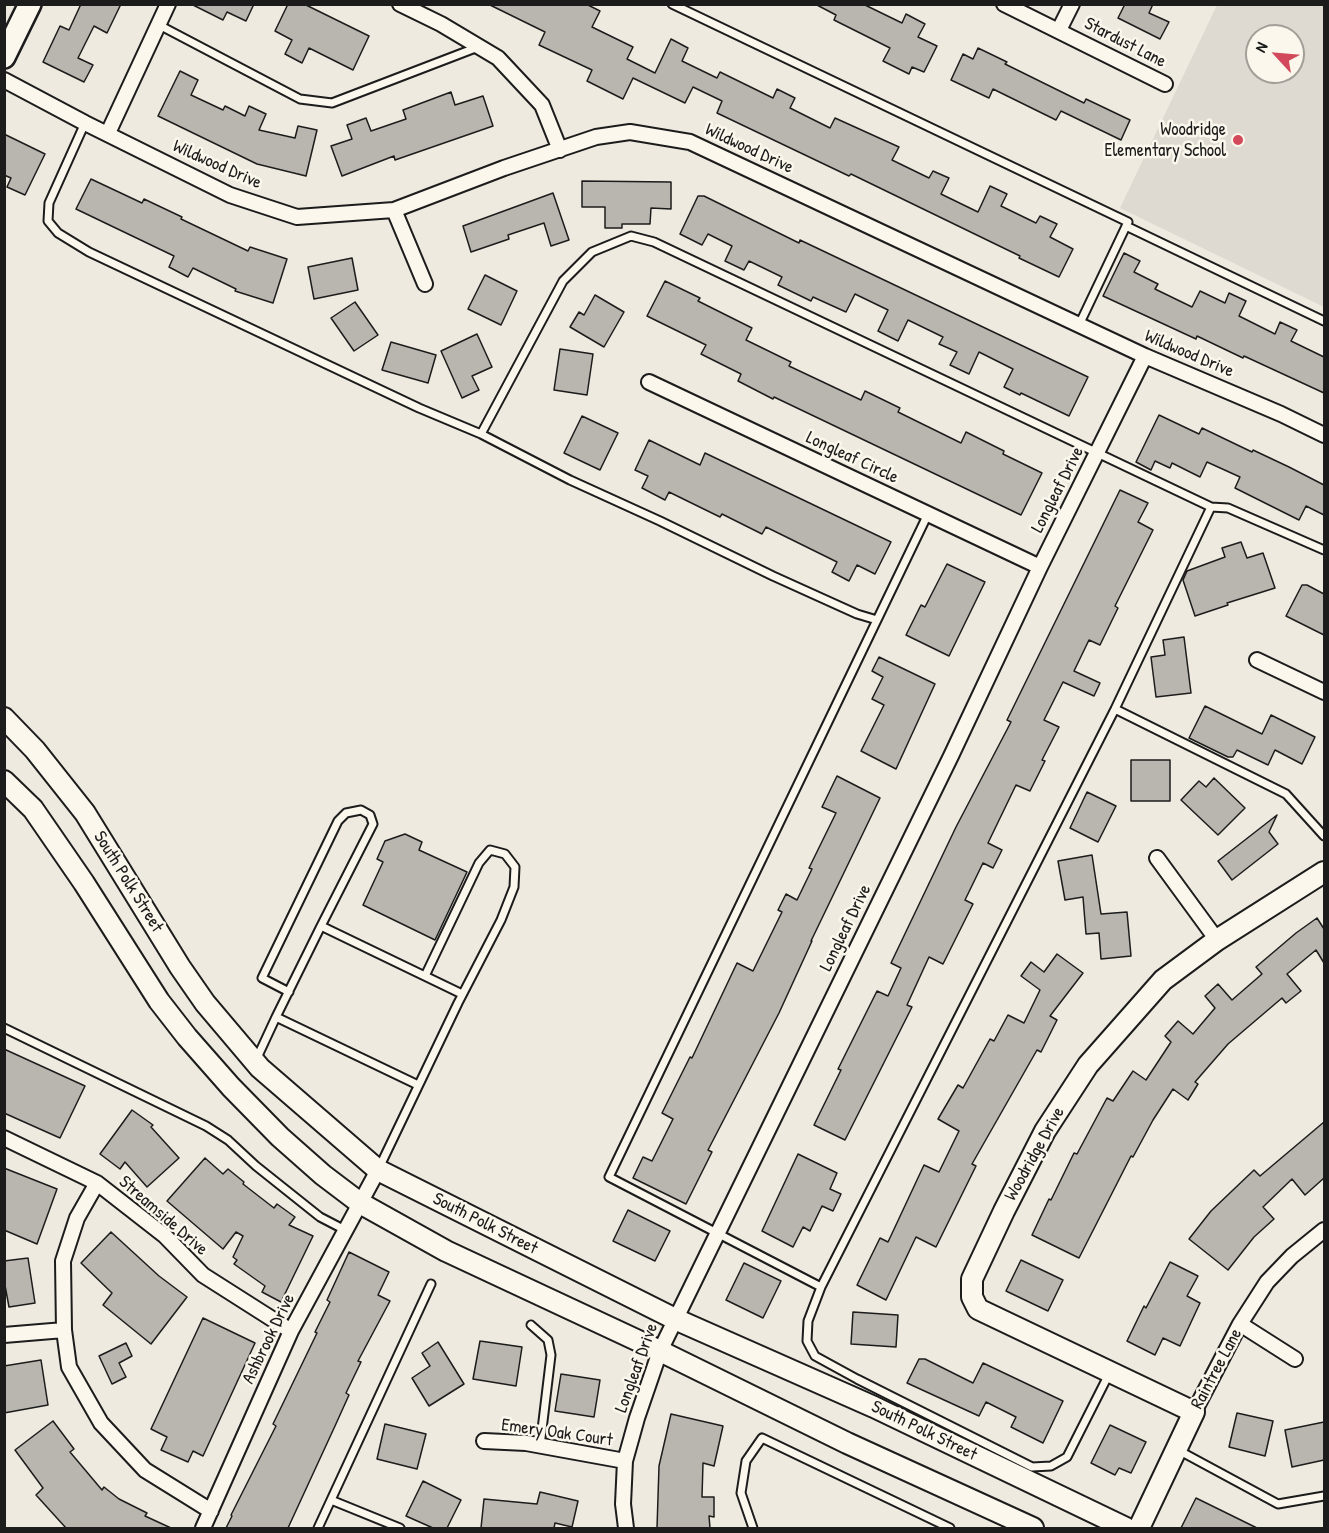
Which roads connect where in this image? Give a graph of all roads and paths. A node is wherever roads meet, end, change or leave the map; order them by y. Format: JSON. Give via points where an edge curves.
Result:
{"nodes":[{"id":1,"x":30,"y":4,"type":"edge"},
{"id":2,"x":168,"y":4,"type":"edge"},
{"id":3,"x":400,"y":4,"type":"edge"},
{"id":4,"x":672,"y":4,"type":"edge"},
{"id":5,"x":1004,"y":4,"type":"edge"},
{"id":6,"x":1072,"y":4,"type":"edge"},
{"id":7,"x":159,"y":25,"type":"junction"},
{"id":8,"x":1059,"y":30,"type":"junction"},
{"id":9,"x":480,"y":47,"type":"junction"},
{"id":10,"x":4,"y":57,"type":"edge"},
{"id":11,"x":4,"y":80,"type":"edge"},
{"id":12,"x":1165,"y":84,"type":"dead end"},
{"id":13,"x":85,"y":123,"type":"junction"},
{"id":14,"x":108,"y":133,"type":"junction"},
{"id":15,"x":560,"y":150,"type":"junction"},
{"id":16,"x":394,"y":210,"type":"junction"},
{"id":17,"x":1126,"y":226,"type":"junction"},
{"id":18,"x":425,"y":284,"type":"dead end"},
{"id":19,"x":1324,"y":321,"type":"edge"},
{"id":20,"x":1079,"y":325,"type":"junction"},
{"id":21,"x":1145,"y":356,"type":"junction"},
{"id":22,"x":649,"y":382,"type":"dead end"},
{"id":23,"x":481,"y":434,"type":"junction"},
{"id":24,"x":1324,"y":435,"type":"edge"},
{"id":25,"x":1097,"y":452,"type":"junction"},
{"id":26,"x":1211,"y":507,"type":"junction"},
{"id":27,"x":928,"y":514,"type":"junction"},
{"id":28,"x":1324,"y":550,"type":"edge"},
{"id":29,"x":1040,"y":567,"type":"junction"},
{"id":30,"x":877,"y":621,"type":"junction"},
{"id":31,"x":1257,"y":660,"type":"dead end"},
{"id":32,"x":1324,"y":692,"type":"edge"},
{"id":33,"x":1115,"y":709,"type":"junction"},
{"id":34,"x":4,"y":718,"type":"edge"},
{"id":35,"x":4,"y":781,"type":"edge"},
{"id":36,"x":1324,"y":836,"type":"edge"},
{"id":37,"x":1157,"y":858,"type":"dead end"},
{"id":38,"x":1324,"y":872,"type":"edge"},
{"id":39,"x":321,"y":926,"type":"junction"},
{"id":40,"x":1217,"y":940,"type":"junction"},
{"id":41,"x":425,"y":976,"type":"junction"},
{"id":42,"x":289,"y":992,"type":"junction"},
{"id":43,"x":462,"y":994,"type":"junction"},
{"id":44,"x":276,"y":1017,"type":"junction"},
{"id":45,"x":4,"y":1028,"type":"edge"},
{"id":46,"x":255,"y":1062,"type":"junction"},
{"id":47,"x":418,"y":1085,"type":"junction"},
{"id":48,"x":4,"y":1138,"type":"edge"},
{"id":49,"x":378,"y":1170,"type":"junction"},
{"id":50,"x":97,"y":1183,"type":"junction"},
{"id":51,"x":360,"y":1203,"type":"junction"},
{"id":52,"x":345,"y":1230,"type":"junction"},
{"id":53,"x":1324,"y":1230,"type":"edge"},
{"id":54,"x":717,"y":1232,"type":"junction"},
{"id":55,"x":431,"y":1284,"type":"dead end"},
{"id":56,"x":820,"y":1287,"type":"junction"},
{"id":57,"x":675,"y":1319,"type":"junction"},
{"id":58,"x":1240,"y":1324,"type":"junction"},
{"id":59,"x":531,"y":1325,"type":"dead end"},
{"id":60,"x":64,"y":1330,"type":"junction"},
{"id":61,"x":291,"y":1331,"type":"junction"},
{"id":62,"x":4,"y":1335,"type":"edge"},
{"id":63,"x":660,"y":1351,"type":"junction"},
{"id":64,"x":1295,"y":1359,"type":"dead end"},
{"id":65,"x":1110,"y":1372,"type":"junction"},
{"id":66,"x":1194,"y":1412,"type":"junction"},
{"id":67,"x":484,"y":1441,"type":"dead end"},
{"id":68,"x":540,"y":1446,"type":"junction"},
{"id":69,"x":1176,"y":1449,"type":"junction"},
{"id":70,"x":625,"y":1461,"type":"junction"},
{"id":71,"x":1324,"y":1496,"type":"edge"},
{"id":72,"x":331,"y":1500,"type":"junction"},
{"id":73,"x":211,"y":1511,"type":"junction"},
{"id":74,"x":203,"y":1528,"type":"edge"},
{"id":75,"x":318,"y":1528,"type":"edge"},
{"id":76,"x":400,"y":1528,"type":"edge"},
{"id":77,"x":626,"y":1528,"type":"edge"},
{"id":78,"x":753,"y":1528,"type":"edge"},
{"id":79,"x":950,"y":1528,"type":"edge"},
{"id":80,"x":1033,"y":1528,"type":"edge"},
{"id":81,"x":1126,"y":1528,"type":"edge"},
{"id":82,"x":1139,"y":1528,"type":"edge"}],
"edges":[{"from":1,"to":10,"type":"main road"},
{"from":2,"to":7,"type":"street"},
{"from":3,"to":9,"type":"street"},
{"from":4,"to":17,"type":"lane","via":[[1128,222]]},
{"from":5,"to":8,"type":"street","name":"Stardust Lane"},
{"from":6,"to":8,"type":"street"},
{"from":7,"to":9,"type":"lane","via":[[300,99],[332,103]]},
{"from":7,"to":14,"type":"street"},
{"from":8,"to":12,"type":"street","name":"Stardust Lane"},
{"from":9,"to":15,"type":"street","via":[[498,58],[542,105]]},
{"from":11,"to":13,"type":"street","name":"Wildwood Drive"},
{"from":13,"to":14,"type":"street","name":"Wildwood Drive"},
{"from":13,"to":23,"type":"lane","via":[[49,202],[48,221],[58,233],[126,271]]},
{"from":14,"to":16,"type":"street","name":"Wildwood Drive","via":[[230,195],[297,217]]},
{"from":15,"to":16,"type":"street","name":"Wildwood Drive"},
{"from":15,"to":20,"type":"street","name":"Wildwood Drive","via":[[596,137],[630,132],[690,142]]},
{"from":16,"to":18,"type":"street"},
{"from":17,"to":19,"type":"lane"},
{"from":17,"to":20,"type":"lane"},
{"from":20,"to":21,"type":"street","name":"Wildwood Drive"},
{"from":21,"to":24,"type":"street","name":"Wildwood Drive"},
{"from":21,"to":25,"type":"street","name":"Longleaf Drive"},
{"from":22,"to":27,"type":"street","name":"Longleaf Circle"},
{"from":23,"to":25,"type":"lane","via":[[563,281],[592,252],[631,236],[654,242]]},
{"from":23,"to":30,"type":"lane","via":[[773,576]]},
{"from":25,"to":26,"type":"lane"},
{"from":25,"to":29,"type":"street","name":"Longleaf Drive"},
{"from":26,"to":28,"type":"lane","via":[[1228,508]]},
{"from":26,"to":33,"type":"lane"},
{"from":27,"to":29,"type":"street","name":"Longleaf Circle"},
{"from":27,"to":30,"type":"lane"},
{"from":29,"to":54,"type":"street","name":"Longleaf Drive"},
{"from":30,"to":54,"type":"lane","via":[[609,1177]]},
{"from":31,"to":32,"type":"street"},
{"from":33,"to":36,"type":"lane","via":[[1286,794]]},
{"from":33,"to":56,"type":"lane"},
{"from":34,"to":46,"type":"main road","name":"South Polk Street","via":[[85,813],[205,1004]]},
{"from":35,"to":51,"type":"main road","name":"South Polk Street","via":[[33,809],[159,1001],[187,1037],[280,1137]]},
{"from":37,"to":40,"type":"street"},
{"from":38,"to":40,"type":"main road","name":"Woodridge Drive"},
{"from":39,"to":41,"type":"lane"},
{"from":39,"to":42,"type":"lane"},
{"from":39,"to":42,"type":"lane","via":[[373,824],[370,815],[361,810],[346,813],[338,821],[262,978]]},
{"from":40,"to":65,"type":"main road","name":"Woodridge Drive","via":[[1163,980],[1088,1065],[1045,1131],[972,1279],[972,1297],[978,1309]]},
{"from":41,"to":43,"type":"lane"},
{"from":41,"to":43,"type":"lane","via":[[479,863],[490,850],[505,854],[514,867],[514,887]]},
{"from":42,"to":44,"type":"lane"},
{"from":43,"to":47,"type":"lane"},
{"from":44,"to":46,"type":"lane"},
{"from":44,"to":47,"type":"lane"},
{"from":45,"to":52,"type":"lane","via":[[206,1126],[320,1217]]},
{"from":46,"to":49,"type":"main road","name":"South Polk Street"},
{"from":47,"to":49,"type":"lane"},
{"from":48,"to":50,"type":"street","name":"Streamside Drive"},
{"from":49,"to":51,"type":"street","name":"Ashbrook Drive"},
{"from":49,"to":57,"type":"main road","name":"South Polk Street"},
{"from":50,"to":60,"type":"street","via":[[77,1218],[63,1261]]},
{"from":50,"to":61,"type":"street","name":"Streamside Drive","via":[[165,1236],[203,1275]]},
{"from":51,"to":52,"type":"street","name":"Ashbrook Drive"},
{"from":51,"to":63,"type":"main road","name":"South Polk Street","via":[[446,1251]]},
{"from":52,"to":61,"type":"street","name":"Ashbrook Drive"},
{"from":53,"to":58,"type":"street","name":"Raintree Lane","via":[[1267,1282]]},
{"from":54,"to":56,"type":"lane"},
{"from":54,"to":57,"type":"street","name":"Longleaf Drive"},
{"from":55,"to":72,"type":"lane"},
{"from":56,"to":65,"type":"lane","via":[[808,1321],[807,1341],[815,1356],[1032,1467],[1051,1466],[1067,1457]]},
{"from":57,"to":63,"type":"street","name":"Longleaf Drive"},
{"from":57,"to":81,"type":"main road","name":"South Polk Street","via":[[874,1407]]},
{"from":58,"to":64,"type":"street"},
{"from":58,"to":66,"type":"street","name":"Raintree Lane"},
{"from":59,"to":68,"type":"lane","via":[[548,1340],[551,1355]]},
{"from":60,"to":62,"type":"street"},
{"from":60,"to":73,"type":"street","via":[[69,1367],[101,1423],[146,1470]]},
{"from":61,"to":73,"type":"street","name":"Ashbrook Drive"},
{"from":63,"to":70,"type":"street","name":"Longleaf Drive"},
{"from":63,"to":80,"type":"main road","name":"South Polk Street"},
{"from":65,"to":66,"type":"main road","name":"Woodridge Drive"},
{"from":66,"to":69,"type":"main road","name":"Raintree Lane"},
{"from":67,"to":68,"type":"street","name":"Emery Oak Court"},
{"from":68,"to":70,"type":"street","name":"Emery Oak Court"},
{"from":69,"to":71,"type":"lane","via":[[1278,1504]]},
{"from":69,"to":82,"type":"main road","name":"Raintree Lane"},
{"from":70,"to":77,"type":"street","name":"Longleaf Drive"},
{"from":72,"to":75,"type":"lane"},
{"from":72,"to":76,"type":"lane"},
{"from":73,"to":74,"type":"street","name":"Ashbrook Drive"},
{"from":78,"to":79,"type":"lane","via":[[741,1493],[746,1461],[762,1438]]}]}
